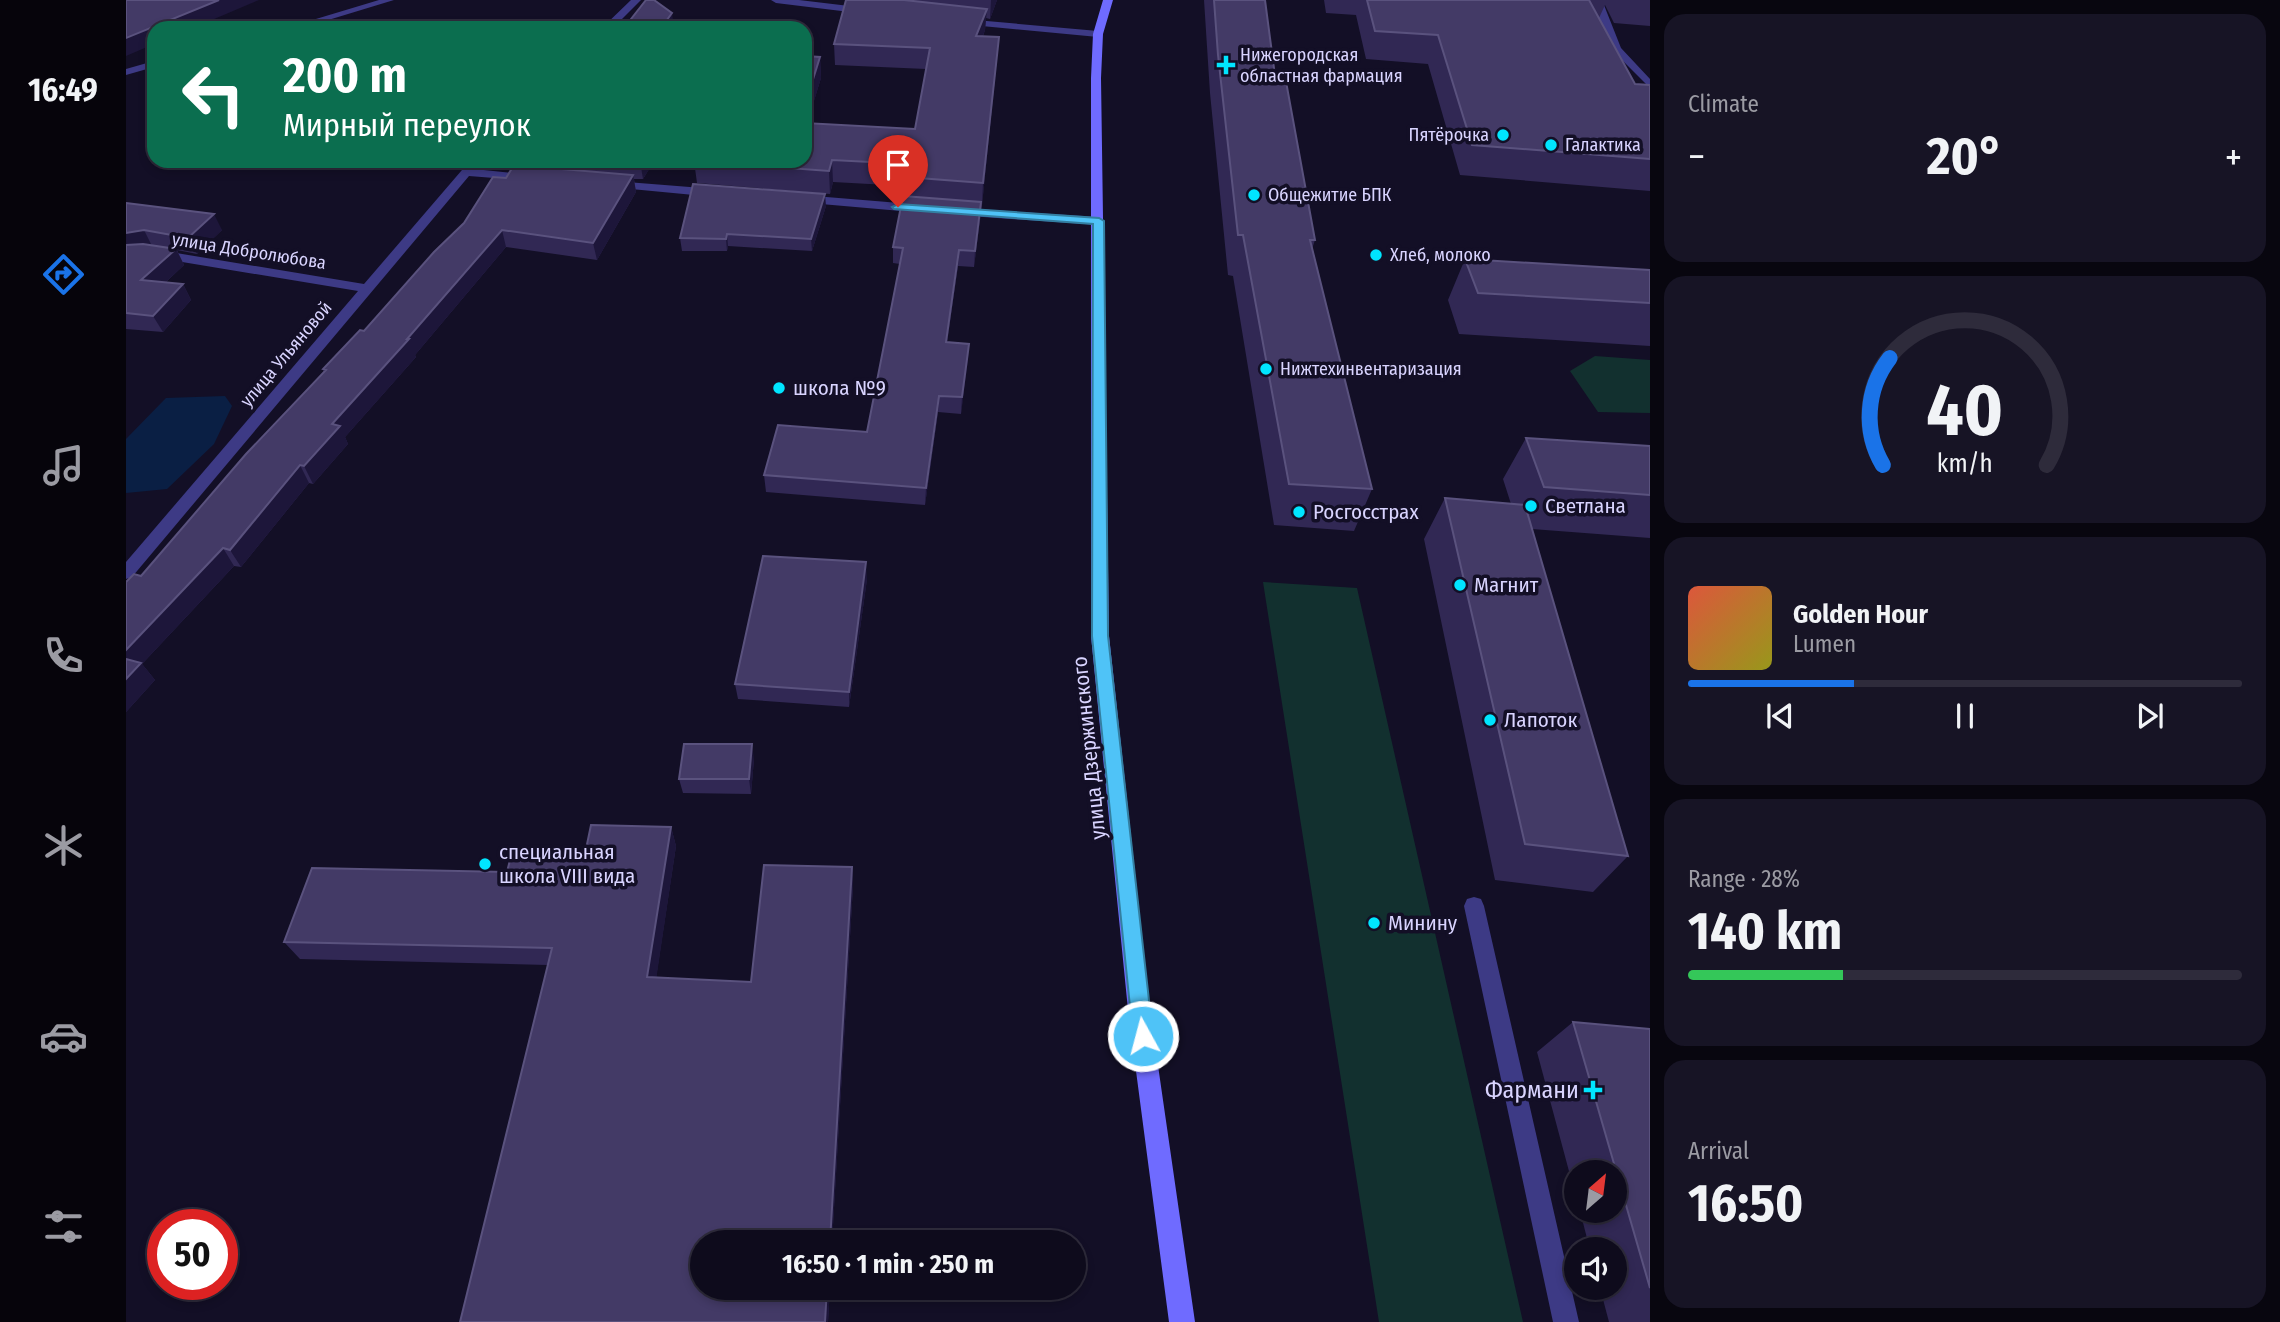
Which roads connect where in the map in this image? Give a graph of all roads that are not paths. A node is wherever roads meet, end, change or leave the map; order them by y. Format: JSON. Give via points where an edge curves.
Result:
{"nodes":[{"id":1,"x":389,"y":0,"type":"edge"},
{"id":2,"x":636,"y":0,"type":"edge"},
{"id":3,"x":776,"y":0,"type":"edge"},
{"id":4,"x":1108,"y":0,"type":"edge"},
{"id":5,"x":1597,"y":0,"type":"edge"},
{"id":6,"x":876,"y":12,"type":"edge"},
{"id":7,"x":316,"y":21,"type":"edge"},
{"id":8,"x":614,"y":21,"type":"edge"},
{"id":9,"x":953,"y":21,"type":"edge"},
{"id":10,"x":1098,"y":34,"type":"junction"},
{"id":11,"x":147,"y":66,"type":"edge"},
{"id":12,"x":126,"y":72,"type":"edge"},
{"id":13,"x":1650,"y":85,"type":"edge"},
{"id":14,"x":470,"y":168,"type":"edge"},
{"id":15,"x":477,"y":168,"type":"edge"},
{"id":16,"x":546,"y":179,"type":"edge"},
{"id":17,"x":602,"y":184,"type":"edge"},
{"id":18,"x":727,"y":194,"type":"edge"},
{"id":19,"x":783,"y":198,"type":"edge"},
{"id":20,"x":936,"y":210,"type":"edge"},
{"id":21,"x":950,"y":211,"type":"edge"},
{"id":22,"x":1099,"y":221,"type":"junction"},
{"id":23,"x":126,"y":256,"type":"edge"},
{"id":24,"x":366,"y":288,"type":"junction"},
{"id":25,"x":126,"y":573,"type":"edge"},
{"id":26,"x":1474,"y":906,"type":"dead end"},
{"id":27,"x":1182,"y":1322,"type":"edge"},
{"id":28,"x":1566,"y":1322,"type":"edge"}],
"edges":[{"from":1,"to":7,"type":"street"},
{"from":2,"to":8,"type":"street"},
{"from":3,"to":6,"type":"street"},
{"from":4,"to":10,"type":"main road","name":"улица Дзержинского"},
{"from":5,"to":13,"type":"street","via":[[1616,49]]},
{"from":9,"to":10,"type":"street"},
{"from":10,"to":22,"type":"main road","name":"улица Дзержинского"},
{"from":11,"to":12,"type":"street"},
{"from":14,"to":24,"type":"street","name":"улица Ульяновой"},
{"from":15,"to":16,"type":"street"},
{"from":17,"to":18,"type":"street"},
{"from":19,"to":20,"type":"street"},
{"from":21,"to":22,"type":"street"},
{"from":22,"to":27,"type":"main road","name":"улица Дзержинского","via":[[1100,636],[1139,1010]]},
{"from":23,"to":24,"type":"street","name":"улица Добролюбова","via":[[152,253]]},
{"from":24,"to":25,"type":"street","name":"улица Ульяновой"},
{"from":26,"to":28,"type":"street"}]}
